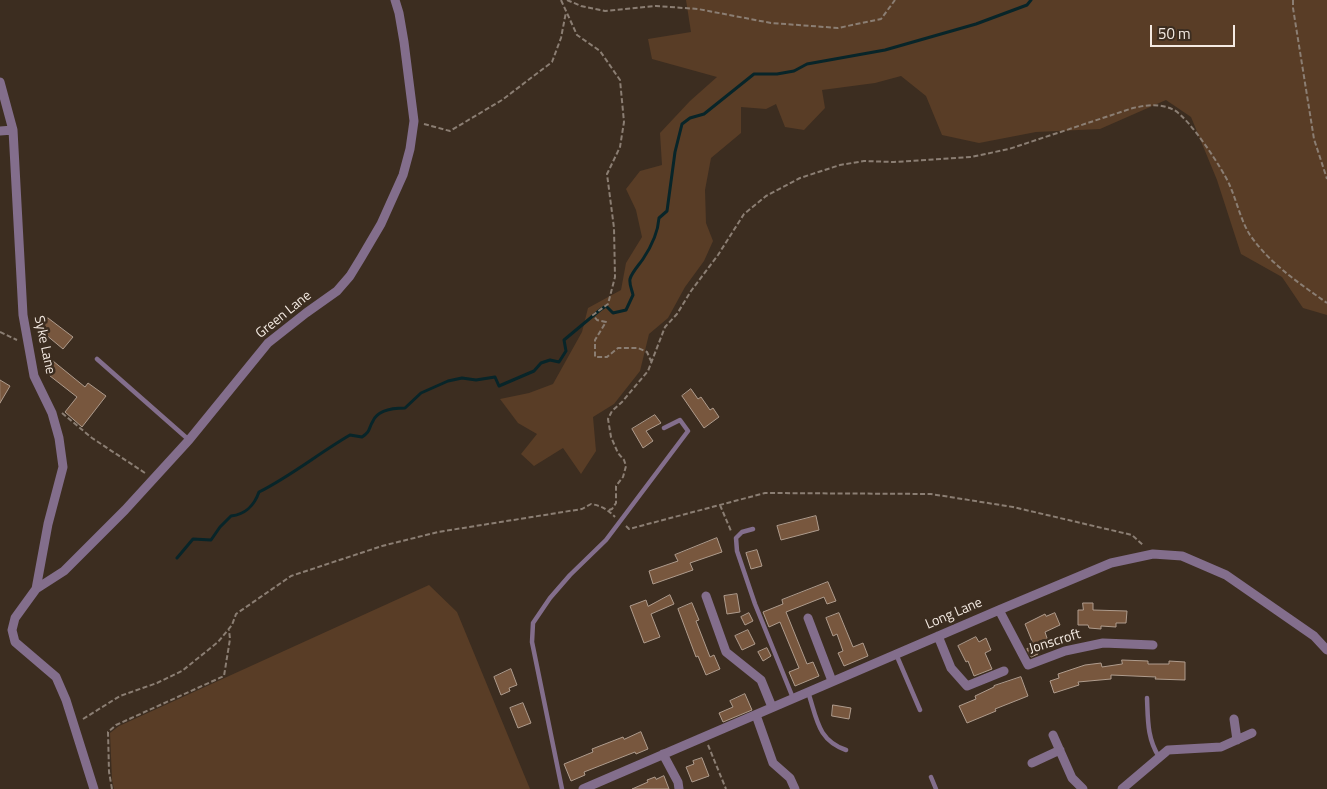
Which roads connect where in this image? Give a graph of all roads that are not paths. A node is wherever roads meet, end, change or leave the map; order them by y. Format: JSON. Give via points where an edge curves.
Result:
{"nodes":[{"id":1,"x":395,"y":0,"type":"edge"},
{"id":2,"x":0,"y":82,"type":"edge"},
{"id":3,"x":13,"y":130,"type":"junction"},
{"id":4,"x":0,"y":132,"type":"edge"},
{"id":5,"x":97,"y":359,"type":"dead end"},
{"id":6,"x":664,"y":428,"type":"dead end"},
{"id":7,"x":189,"y":440,"type":"junction"},
{"id":8,"x":753,"y":529,"type":"dead end"},
{"id":9,"x":36,"y":589,"type":"junction"},
{"id":10,"x":706,"y":596,"type":"dead end"},
{"id":11,"x":999,"y":610,"type":"junction"},
{"id":12,"x":808,"y":618,"type":"dead end"},
{"id":13,"x":938,"y":636,"type":"junction"},
{"id":14,"x":1153,"y":645,"type":"dead end"},
{"id":15,"x":1327,"y":650,"type":"edge"},
{"id":16,"x":896,"y":654,"type":"junction"},
{"id":17,"x":1004,"y":671,"type":"dead end"},
{"id":18,"x":832,"y":682,"type":"junction"},
{"id":19,"x":808,"y":692,"type":"junction"},
{"id":20,"x":793,"y":698,"type":"junction"},
{"id":21,"x":1147,"y":698,"type":"dead end"},
{"id":22,"x":772,"y":707,"type":"junction"},
{"id":23,"x":920,"y":710,"type":"dead end"},
{"id":24,"x":756,"y":715,"type":"junction"},
{"id":25,"x":1234,"y":719,"type":"dead end"},
{"id":26,"x":1252,"y":733,"type":"dead end"},
{"id":27,"x":1054,"y":736,"type":"dead end"},
{"id":28,"x":1237,"y":740,"type":"junction"},
{"id":29,"x":846,"y":750,"type":"dead end"},
{"id":30,"x":1060,"y":750,"type":"junction"},
{"id":31,"x":663,"y":754,"type":"junction"},
{"id":32,"x":1159,"y":757,"type":"junction"},
{"id":33,"x":1032,"y":763,"type":"dead end"},
{"id":34,"x":931,"y":778,"type":"dead end"},
{"id":35,"x":597,"y":786,"type":"edge"},
{"id":36,"x":94,"y":789,"type":"edge"},
{"id":37,"x":562,"y":789,"type":"edge"},
{"id":38,"x":583,"y":789,"type":"edge"},
{"id":39,"x":679,"y":789,"type":"edge"},
{"id":40,"x":795,"y":789,"type":"edge"},
{"id":41,"x":936,"y":789,"type":"edge"},
{"id":42,"x":1082,"y":789,"type":"edge"},
{"id":43,"x":1122,"y":789,"type":"edge"}],
"edges":[{"from":1,"to":7,"type":"street","name":"Green Lane","via":[[414,121],[403,175],[350,276],[337,291],[268,343]]},
{"from":2,"to":3,"type":"street","name":"Syke Lane"},
{"from":3,"to":4,"type":"street"},
{"from":3,"to":9,"type":"street","name":"Syke Lane","via":[[23,315],[34,376],[52,413],[63,467]]},
{"from":5,"to":7,"type":"lane"},
{"from":6,"to":37,"type":"lane","via":[[680,420],[688,430],[606,540],[550,598],[533,624],[532,642]]},
{"from":7,"to":9,"type":"street","name":"Green Lane","via":[[64,571]]},
{"from":8,"to":20,"type":"lane","via":[[742,532],[736,543]]},
{"from":9,"to":36,"type":"street","via":[[15,618],[12,630],[15,642],[56,677]]},
{"from":10,"to":22,"type":"street","via":[[726,652],[761,680]]},
{"from":11,"to":13,"type":"street","name":"Long Lane"},
{"from":11,"to":14,"type":"street","name":"Jonscroft","via":[[1028,665],[1065,651],[1103,643]]},
{"from":11,"to":15,"type":"street","name":"Long Lane","via":[[1111,563],[1153,554],[1182,556],[1226,575],[1314,636]]},
{"from":12,"to":18,"type":"street"},
{"from":13,"to":16,"type":"street","name":"Long Lane"},
{"from":13,"to":17,"type":"street","via":[[952,668],[968,686]]},
{"from":16,"to":18,"type":"street","name":"Long Lane"},
{"from":16,"to":23,"type":"lane"},
{"from":18,"to":19,"type":"street","name":"Long Lane"},
{"from":19,"to":20,"type":"street","name":"Long Lane"},
{"from":19,"to":29,"type":"lane","via":[[826,739]]},
{"from":20,"to":22,"type":"street","name":"Long Lane"},
{"from":21,"to":32,"type":"lane","via":[[1149,734]]},
{"from":22,"to":24,"type":"street","name":"Long Lane"},
{"from":24,"to":31,"type":"street","name":"Long Lane"},
{"from":24,"to":40,"type":"street","via":[[773,763],[790,778]]},
{"from":25,"to":28,"type":"street"},
{"from":26,"to":28,"type":"street"},
{"from":27,"to":30,"type":"street"},
{"from":28,"to":32,"type":"street","via":[[1221,747],[1168,750]]},
{"from":30,"to":33,"type":"street"},
{"from":30,"to":42,"type":"street","via":[[1072,778]]},
{"from":31,"to":35,"type":"street","name":"Long Lane"},
{"from":31,"to":39,"type":"street"},
{"from":32,"to":43,"type":"street"},
{"from":34,"to":41,"type":"lane"},
{"from":35,"to":38,"type":"street","name":"Long Lane"}]}
